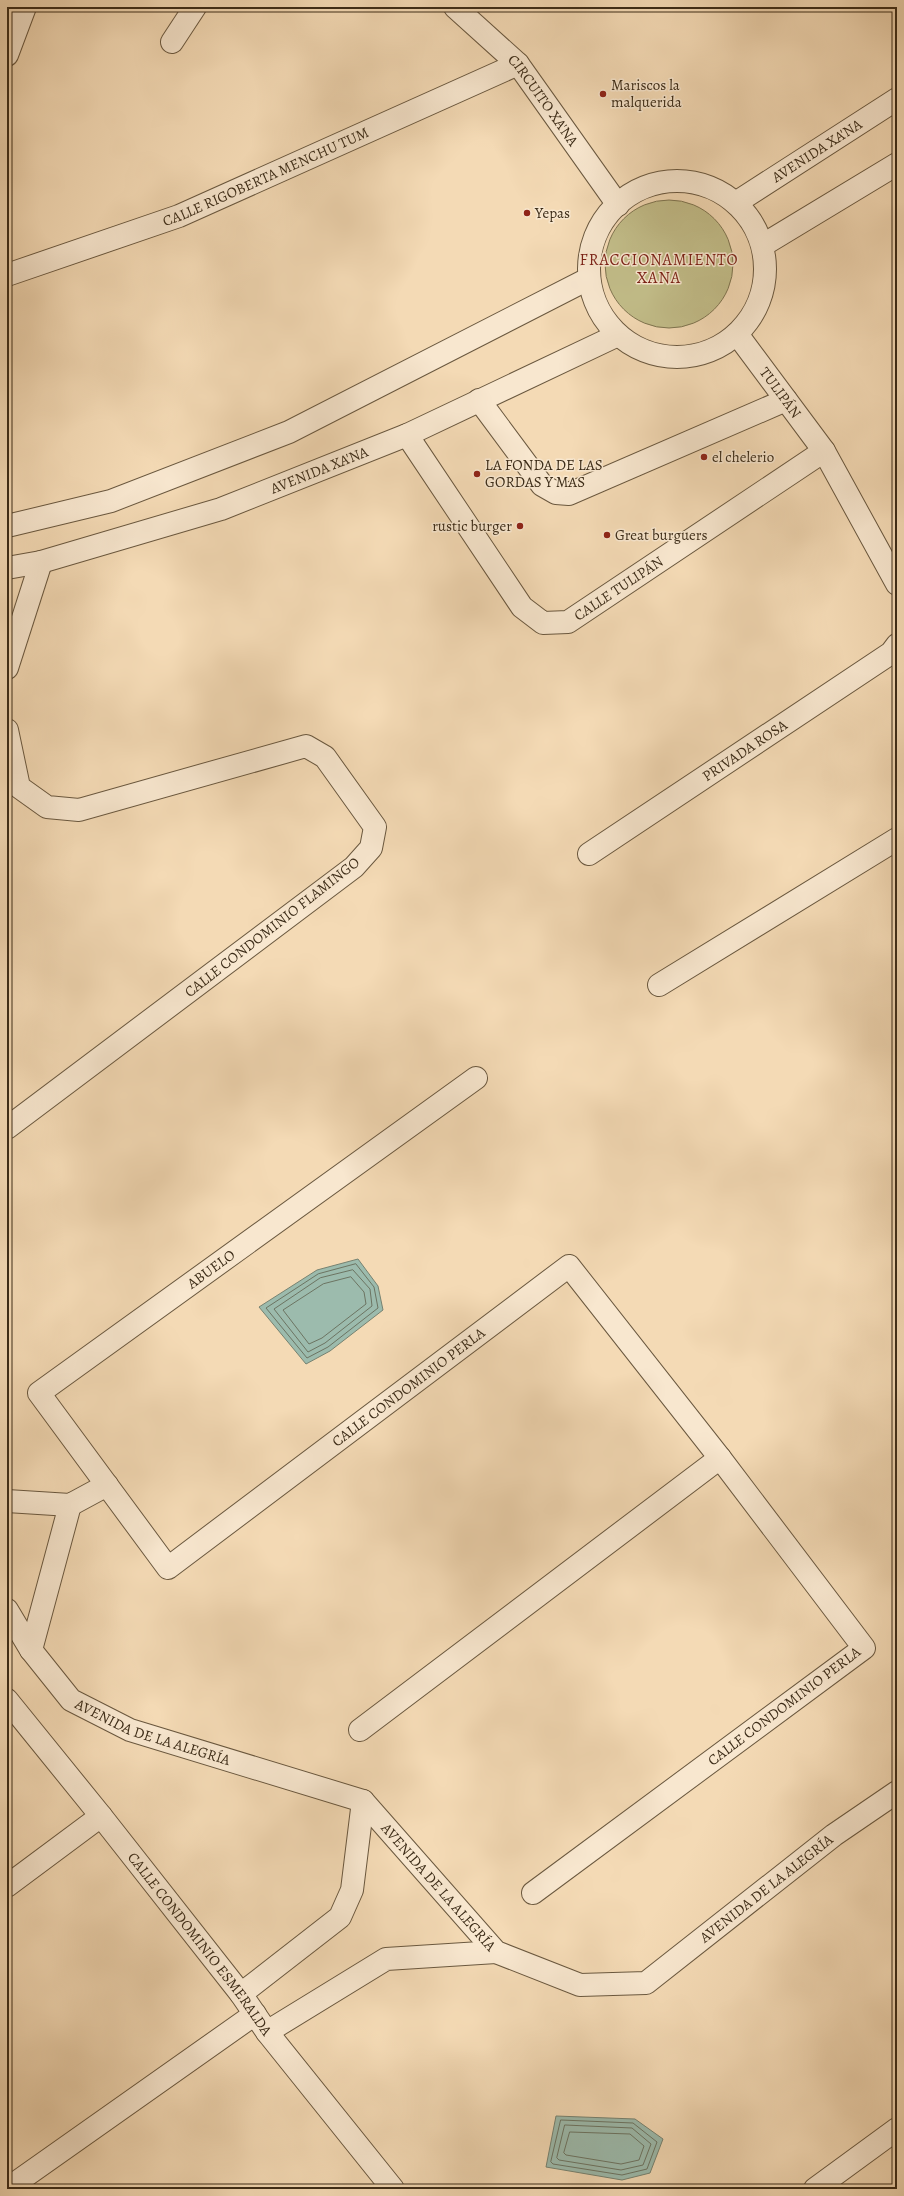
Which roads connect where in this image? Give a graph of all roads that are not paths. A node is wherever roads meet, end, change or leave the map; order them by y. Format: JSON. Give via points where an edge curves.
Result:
{"nodes":[{"id":1,"x":25,"y":7,"type":"edge"},
{"id":2,"x":195,"y":7,"type":"edge"},
{"id":3,"x":455,"y":7,"type":"edge"},
{"id":4,"x":172,"y":42,"type":"dead end"},
{"id":5,"x":7,"y":55,"type":"edge"},
{"id":6,"x":518,"y":64,"type":"junction"},
{"id":7,"x":897,"y":98,"type":"edge"},
{"id":8,"x":897,"y":164,"type":"edge"},
{"id":9,"x":737,"y":202,"type":"junction"},
{"id":10,"x":618,"y":205,"type":"junction"},
{"id":11,"x":763,"y":245,"type":"junction"},
{"id":12,"x":7,"y":275,"type":"edge"},
{"id":13,"x":588,"y":279,"type":"junction"},
{"id":14,"x":737,"y":334,"type":"junction"},
{"id":15,"x":618,"y":335,"type":"junction"},
{"id":16,"x":479,"y":400,"type":"junction"},
{"id":17,"x":786,"y":400,"type":"junction"},
{"id":18,"x":407,"y":435,"type":"junction"},
{"id":19,"x":824,"y":451,"type":"junction"},
{"id":20,"x":7,"y":526,"type":"edge"},
{"id":21,"x":41,"y":562,"type":"junction"},
{"id":22,"x":7,"y":568,"type":"edge"},
{"id":23,"x":897,"y":584,"type":"edge"},
{"id":24,"x":897,"y":645,"type":"edge"},
{"id":25,"x":7,"y":668,"type":"edge"},
{"id":26,"x":8,"y":741,"type":"edge"},
{"id":27,"x":897,"y":839,"type":"edge"},
{"id":28,"x":590,"y":854,"type":"dead end"},
{"id":29,"x":659,"y":986,"type":"dead end"},
{"id":30,"x":476,"y":1078,"type":"dead end"},
{"id":31,"x":7,"y":1128,"type":"edge"},
{"id":32,"x":720,"y":1458,"type":"junction"},
{"id":33,"x":107,"y":1485,"type":"junction"},
{"id":34,"x":7,"y":1501,"type":"edge"},
{"id":35,"x":70,"y":1504,"type":"junction"},
{"id":36,"x":7,"y":1610,"type":"edge"},
{"id":37,"x":31,"y":1650,"type":"junction"},
{"id":38,"x":7,"y":1700,"type":"edge"},
{"id":39,"x":360,"y":1730,"type":"dead end"},
{"id":40,"x":897,"y":1792,"type":"edge"},
{"id":41,"x":363,"y":1802,"type":"junction"},
{"id":42,"x":101,"y":1816,"type":"junction"},
{"id":43,"x":7,"y":1886,"type":"edge"},
{"id":44,"x":533,"y":1893,"type":"dead end"},
{"id":45,"x":496,"y":1952,"type":"junction"},
{"id":46,"x":241,"y":1994,"type":"junction"},
{"id":47,"x":255,"y":2014,"type":"junction"},
{"id":48,"x":267,"y":2032,"type":"junction"},
{"id":49,"x":897,"y":2129,"type":"edge"},
{"id":50,"x":7,"y":2189,"type":"edge"},
{"id":51,"x":393,"y":2189,"type":"edge"},
{"id":52,"x":815,"y":2189,"type":"edge"}],
"edges":[{"from":1,"to":5,"type":"street"},
{"from":2,"to":4,"type":"street"},
{"from":3,"to":6,"type":"street","name":"CIRCUITO XA'NA"},
{"from":6,"to":10,"type":"street","name":"CIRCUITO XA'NA"},
{"from":6,"to":12,"type":"street","name":"CALLE RIGOBERTA MENCHU TUM","via":[[179,216]]},
{"from":7,"to":9,"type":"street","name":"AVENIDA XA'NA"},
{"from":8,"to":11,"type":"street"},
{"from":9,"to":10,"type":"street","via":[[697,182],[652,183]]},
{"from":9,"to":11,"type":"street","via":[[751,218]]},
{"from":10,"to":13,"type":"street","via":[[593,240]]},
{"from":11,"to":14,"type":"street","via":[[766,271],[758,306]]},
{"from":13,"to":15,"type":"street","via":[[598,310]]},
{"from":13,"to":20,"type":"street","via":[[289,432],[112,501]]},
{"from":14,"to":15,"type":"street","via":[[699,355],[656,355]]},
{"from":14,"to":17,"type":"street","name":"TULIPÁN"},
{"from":15,"to":16,"type":"street","name":"AVENIDA XA'NA"},
{"from":16,"to":17,"type":"street","via":[[542,485],[556,493],[569,494]]},
{"from":16,"to":18,"type":"street","name":"AVENIDA XA'NA"},
{"from":17,"to":19,"type":"street","name":"TULIPÁN"},
{"from":18,"to":19,"type":"street","name":"CALLE TULIPÁN","via":[[522,607],[544,623],[568,622]]},
{"from":18,"to":21,"type":"street","name":"AVENIDA XA'NA","via":[[221,509]]},
{"from":19,"to":23,"type":"street"},
{"from":21,"to":22,"type":"street","name":"AVENIDA XA'NA"},
{"from":21,"to":25,"type":"street"},
{"from":24,"to":28,"type":"street","name":"PRIVADA ROSA","via":[[891,653]]},
{"from":26,"to":31,"type":"street","name":"CALLE CONDOMINIO FLAMINGO","via":[[19,787],[47,807],[78,810],[306,746],[325,757],[375,828],[371,848],[354,867]]},
{"from":27,"to":29,"type":"street"},
{"from":30,"to":33,"type":"street","name":"ABUELO","via":[[39,1393]]},
{"from":32,"to":33,"type":"street","name":"CALLE CONDOMINIO PERLA","via":[[569,1266],[168,1568]]},
{"from":32,"to":39,"type":"street"},
{"from":32,"to":44,"type":"street","name":"CALLE CONDOMINIO PERLA","via":[[864,1648]]},
{"from":33,"to":35,"type":"street"},
{"from":34,"to":35,"type":"street"},
{"from":35,"to":37,"type":"street"},
{"from":36,"to":37,"type":"street","name":"AVENIDA DE LA ALEGRÍA"},
{"from":37,"to":41,"type":"street","name":"AVENIDA DE LA ALEGRÍA","via":[[72,1700],[130,1730]]},
{"from":38,"to":42,"type":"street","name":"CALLE CONDOMINIO ESMERALDA"},
{"from":40,"to":45,"type":"street","name":"AVENIDA DE LA ALEGRÍA","via":[[834,1835],[646,1983],[580,1984]]},
{"from":41,"to":45,"type":"street","name":"AVENIDA DE LA ALEGRÍA"},
{"from":41,"to":46,"type":"street","via":[[352,1890],[340,1917]]},
{"from":42,"to":43,"type":"street"},
{"from":42,"to":46,"type":"street","name":"CALLE CONDOMINIO ESMERALDA"},
{"from":45,"to":48,"type":"street","via":[[386,1959]]},
{"from":46,"to":47,"type":"street","name":"CALLE CONDOMINIO ESMERALDA"},
{"from":47,"to":48,"type":"street","name":"CALLE CONDOMINIO ESMERALDA"},
{"from":47,"to":50,"type":"street"},
{"from":48,"to":51,"type":"street","name":"CALLE CONDOMINIO ESMERALDA"},
{"from":49,"to":52,"type":"street"}]}
